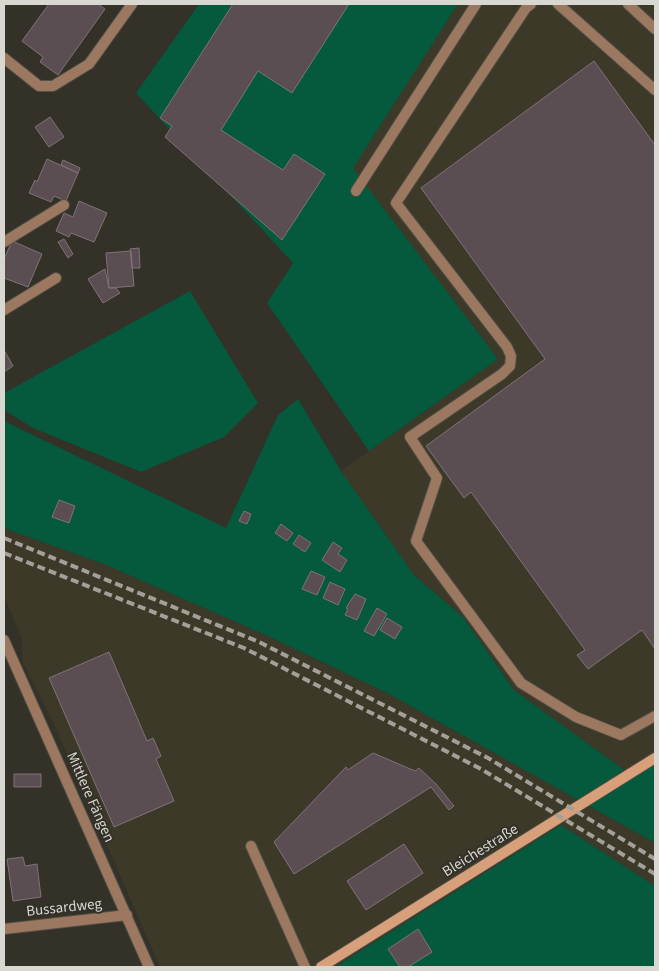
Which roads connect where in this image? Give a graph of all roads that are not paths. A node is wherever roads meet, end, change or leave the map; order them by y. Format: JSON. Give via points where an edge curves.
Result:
{"nodes":[{"id":1,"x":132,"y":4,"type":"edge"},
{"id":2,"x":476,"y":4,"type":"edge"},
{"id":3,"x":532,"y":4,"type":"edge"},
{"id":4,"x":558,"y":4,"type":"edge"},
{"id":5,"x":628,"y":4,"type":"edge"},
{"id":6,"x":655,"y":29,"type":"edge"},
{"id":7,"x":4,"y":58,"type":"edge"},
{"id":8,"x":655,"y":90,"type":"edge"},
{"id":9,"x":356,"y":191,"type":"dead end"},
{"id":10,"x":64,"y":205,"type":"dead end"},
{"id":11,"x":4,"y":242,"type":"edge"},
{"id":12,"x":56,"y":278,"type":"dead end"},
{"id":13,"x":4,"y":310,"type":"edge"},
{"id":14,"x":4,"y":640,"type":"edge"},
{"id":15,"x":655,"y":716,"type":"edge"},
{"id":16,"x":655,"y":758,"type":"edge"},
{"id":17,"x":251,"y":846,"type":"dead end"},
{"id":18,"x":127,"y":915,"type":"junction"},
{"id":19,"x":4,"y":929,"type":"edge"},
{"id":20,"x":149,"y":967,"type":"edge"},
{"id":21,"x":305,"y":967,"type":"edge"},
{"id":22,"x":321,"y":967,"type":"edge"}],
"edges":[{"from":1,"to":7,"type":"street","via":[[89,64],[54,86],[39,86]]},
{"from":2,"to":9,"type":"street"},
{"from":3,"to":15,"type":"street","via":[[526,8],[396,203],[511,356],[510,366],[502,374],[410,437],[437,478],[416,541],[521,683],[576,717],[621,735]]},
{"from":4,"to":8,"type":"street"},
{"from":5,"to":6,"type":"street"},
{"from":10,"to":11,"type":"street"},
{"from":12,"to":13,"type":"street"},
{"from":14,"to":18,"type":"street","name":"Mittlere Fängen"},
{"from":16,"to":22,"type":"main road","name":"Bleichestraße"},
{"from":17,"to":21,"type":"street"},
{"from":18,"to":19,"type":"street","name":"Bussardweg"},
{"from":18,"to":20,"type":"street","name":"Mittlere Fängen"}]}
